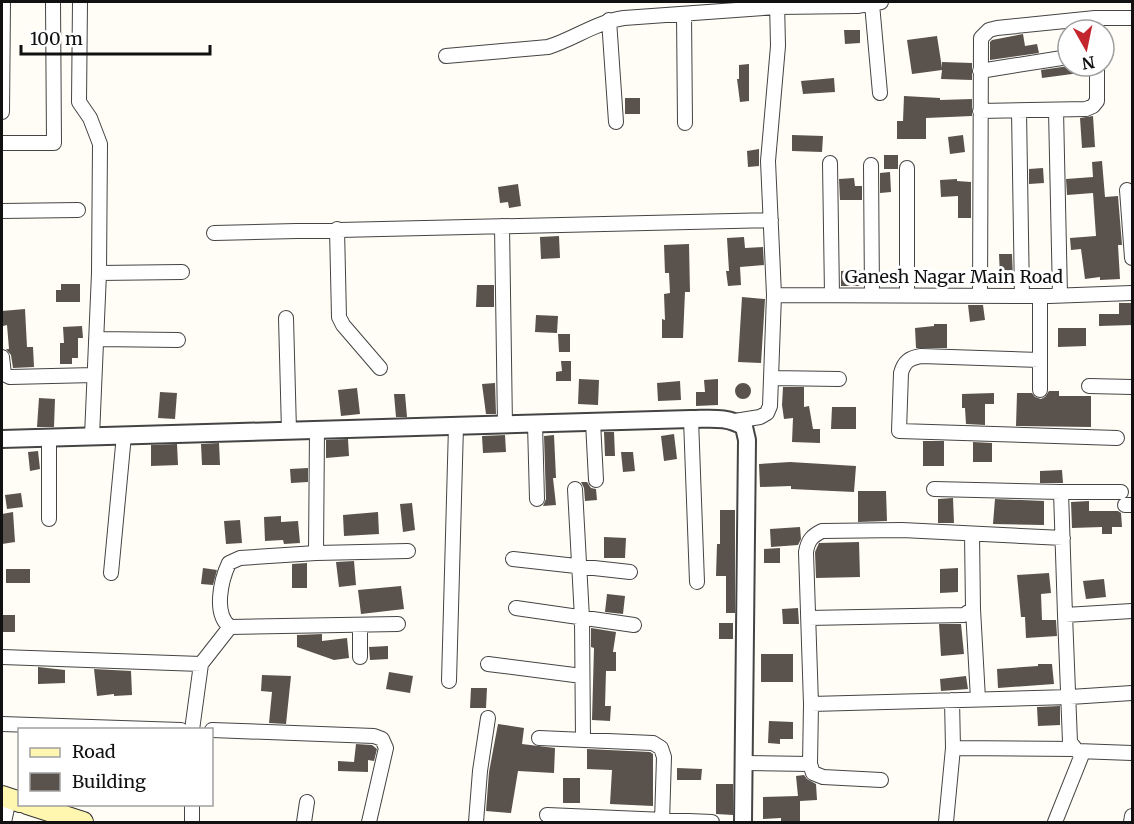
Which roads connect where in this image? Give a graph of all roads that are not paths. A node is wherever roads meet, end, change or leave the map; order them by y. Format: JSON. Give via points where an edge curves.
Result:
{"nodes":[{"id":1,"x":3,"y":2,"type":"edge"},
{"id":2,"x":54,"y":2,"type":"edge"},
{"id":3,"x":80,"y":2,"type":"edge"},
{"id":4,"x":877,"y":2,"type":"edge"},
{"id":5,"x":777,"y":4,"type":"edge"},
{"id":6,"x":684,"y":14,"type":"junction"},
{"id":7,"x":1132,"y":18,"type":"edge"},
{"id":8,"x":609,"y":20,"type":"junction"},
{"id":9,"x":1116,"y":21,"type":"edge"},
{"id":10,"x":1056,"y":26,"type":"edge"},
{"id":11,"x":446,"y":56,"type":"dead end"},
{"id":12,"x":1056,"y":59,"type":"edge"},
{"id":13,"x":980,"y":71,"type":"junction"},
{"id":14,"x":1097,"y":78,"type":"edge"},
{"id":15,"x":880,"y":93,"type":"dead end"},
{"id":16,"x":1056,"y":110,"type":"junction"},
{"id":17,"x":980,"y":111,"type":"junction"},
{"id":18,"x":1019,"y":111,"type":"junction"},
{"id":19,"x":2,"y":112,"type":"edge"},
{"id":20,"x":616,"y":122,"type":"dead end"},
{"id":21,"x":685,"y":123,"type":"dead end"},
{"id":22,"x":2,"y":143,"type":"edge"},
{"id":23,"x":830,"y":164,"type":"dead end"},
{"id":24,"x":870,"y":165,"type":"dead end"},
{"id":25,"x":907,"y":168,"type":"dead end"},
{"id":26,"x":1127,"y":190,"type":"dead end"},
{"id":27,"x":78,"y":210,"type":"dead end"},
{"id":28,"x":2,"y":211,"type":"edge"},
{"id":29,"x":771,"y":220,"type":"junction"},
{"id":30,"x":502,"y":226,"type":"junction"},
{"id":31,"x":337,"y":229,"type":"junction"},
{"id":32,"x":214,"y":233,"type":"dead end"},
{"id":33,"x":1132,"y":258,"type":"edge"},
{"id":34,"x":182,"y":272,"type":"dead end"},
{"id":35,"x":99,"y":273,"type":"junction"},
{"id":36,"x":1132,"y":293,"type":"edge"},
{"id":37,"x":774,"y":295,"type":"junction"},
{"id":38,"x":832,"y":295,"type":"junction"},
{"id":39,"x":872,"y":295,"type":"junction"},
{"id":40,"x":907,"y":296,"type":"junction"},
{"id":41,"x":980,"y":296,"type":"junction"},
{"id":42,"x":1022,"y":296,"type":"junction"},
{"id":43,"x":1040,"y":296,"type":"junction"},
{"id":44,"x":1060,"y":296,"type":"junction"},
{"id":45,"x":286,"y":318,"type":"dead end"},
{"id":46,"x":96,"y":339,"type":"junction"},
{"id":47,"x":178,"y":340,"type":"dead end"},
{"id":48,"x":2,"y":357,"type":"edge"},
{"id":49,"x":1040,"y":360,"type":"junction"},
{"id":50,"x":380,"y":368,"type":"dead end"},
{"id":51,"x":94,"y":375,"type":"junction"},
{"id":52,"x":771,"y":378,"type":"junction"},
{"id":53,"x":839,"y":379,"type":"dead end"},
{"id":54,"x":1089,"y":386,"type":"dead end"},
{"id":55,"x":1132,"y":387,"type":"edge"},
{"id":56,"x":1040,"y":390,"type":"dead end"},
{"id":57,"x":691,"y":419,"type":"junction"},
{"id":58,"x":735,"y":421,"type":"junction"},
{"id":59,"x":593,"y":422,"type":"junction"},
{"id":60,"x":506,"y":424,"type":"junction"},
{"id":61,"x":535,"y":424,"type":"junction"},
{"id":62,"x":456,"y":426,"type":"junction"},
{"id":63,"x":317,"y":430,"type":"junction"},
{"id":64,"x":289,"y":431,"type":"junction"},
{"id":65,"x":124,"y":435,"type":"junction"},
{"id":66,"x":92,"y":436,"type":"junction"},
{"id":67,"x":49,"y":438,"type":"junction"},
{"id":68,"x":1117,"y":438,"type":"dead end"},
{"id":69,"x":2,"y":439,"type":"edge"},
{"id":70,"x":596,"y":480,"type":"dead end"},
{"id":71,"x":575,"y":489,"type":"dead end"},
{"id":72,"x":934,"y":489,"type":"dead end"},
{"id":73,"x":1061,"y":492,"type":"junction"},
{"id":74,"x":537,"y":498,"type":"dead end"},
{"id":75,"x":1126,"y":500,"type":"edge"},
{"id":76,"x":49,"y":519,"type":"dead end"},
{"id":77,"x":972,"y":534,"type":"junction"},
{"id":78,"x":1063,"y":538,"type":"junction"},
{"id":79,"x":408,"y":551,"type":"dead end"},
{"id":80,"x":316,"y":553,"type":"junction"},
{"id":81,"x":513,"y":560,"type":"dead end"},
{"id":82,"x":579,"y":566,"type":"junction"},
{"id":83,"x":630,"y":572,"type":"dead end"},
{"id":84,"x":111,"y":573,"type":"dead end"},
{"id":85,"x":697,"y":582,"type":"dead end"},
{"id":86,"x":516,"y":608,"type":"dead end"},
{"id":87,"x":973,"y":609,"type":"junction"},
{"id":88,"x":1132,"y":611,"type":"edge"},
{"id":89,"x":1065,"y":615,"type":"junction"},
{"id":90,"x":582,"y":618,"type":"junction"},
{"id":91,"x":808,"y":618,"type":"junction"},
{"id":92,"x":398,"y":624,"type":"dead end"},
{"id":93,"x":360,"y":625,"type":"junction"},
{"id":94,"x":634,"y":625,"type":"dead end"},
{"id":95,"x":230,"y":627,"type":"junction"},
{"id":96,"x":2,"y":657,"type":"edge"},
{"id":97,"x":360,"y":657,"type":"dead end"},
{"id":98,"x":201,"y":664,"type":"junction"},
{"id":99,"x":488,"y":664,"type":"dead end"},
{"id":100,"x":582,"y":676,"type":"junction"},
{"id":101,"x":449,"y":681,"type":"dead end"},
{"id":102,"x":1132,"y":693,"type":"edge"},
{"id":103,"x":1070,"y":697,"type":"junction"},
{"id":104,"x":978,"y":699,"type":"junction"},
{"id":105,"x":952,"y":700,"type":"junction"},
{"id":106,"x":811,"y":704,"type":"junction"},
{"id":107,"x":488,"y":718,"type":"dead end"},
{"id":108,"x":2,"y":724,"type":"edge"},
{"id":109,"x":145,"y":728,"type":"edge"},
{"id":110,"x":192,"y":728,"type":"edge"},
{"id":111,"x":213,"y":730,"type":"edge"},
{"id":112,"x":539,"y":738,"type":"dead end"},
{"id":113,"x":583,"y":740,"type":"junction"},
{"id":114,"x":953,"y":748,"type":"junction"},
{"id":115,"x":1079,"y":751,"type":"junction"},
{"id":116,"x":1132,"y":753,"type":"edge"},
{"id":117,"x":744,"y":763,"type":"junction"},
{"id":118,"x":810,"y":764,"type":"junction"},
{"id":119,"x":881,"y":780,"type":"dead end"},
{"id":120,"x":14,"y":800,"type":"edge"},
{"id":121,"x":307,"y":802,"type":"dead end"},
{"id":122,"x":31,"y":806,"type":"edge"},
{"id":123,"x":192,"y":806,"type":"edge"},
{"id":124,"x":547,"y":815,"type":"dead end"},
{"id":125,"x":1132,"y":816,"type":"edge"},
{"id":126,"x":74,"y":821,"type":"edge"},
{"id":127,"x":662,"y":821,"type":"edge"},
{"id":128,"x":4,"y":822,"type":"edge"},
{"id":129,"x":192,"y":822,"type":"edge"},
{"id":130,"x":304,"y":822,"type":"edge"},
{"id":131,"x":369,"y":822,"type":"edge"},
{"id":132,"x":476,"y":822,"type":"edge"},
{"id":133,"x":712,"y":822,"type":"edge"},
{"id":134,"x":743,"y":822,"type":"edge"},
{"id":135,"x":946,"y":822,"type":"edge"},
{"id":136,"x":1055,"y":822,"type":"edge"},
{"id":137,"x":1131,"y":822,"type":"edge"}],
"edges":[{"from":1,"to":19,"type":"street"},
{"from":2,"to":22,"type":"street","via":[[54,143]]},
{"from":3,"to":35,"type":"street","via":[[79,102],[100,144]]},
{"from":4,"to":5,"type":"street","via":[[857,6]]},
{"from":4,"to":15,"type":"street"},
{"from":5,"to":6,"type":"street"},
{"from":5,"to":29,"type":"street","via":[[778,46],[768,161]]},
{"from":6,"to":8,"type":"street"},
{"from":6,"to":21,"type":"street"},
{"from":7,"to":9,"type":"street"},
{"from":8,"to":11,"type":"street","via":[[548,47]]},
{"from":8,"to":20,"type":"street"},
{"from":10,"to":13,"type":"street","via":[[989,30],[980,44]]},
{"from":12,"to":13,"type":"street"},
{"from":13,"to":17,"type":"street"},
{"from":14,"to":16,"type":"street","via":[[1098,101],[1093,106]]},
{"from":16,"to":18,"type":"street"},
{"from":16,"to":44,"type":"street"},
{"from":17,"to":18,"type":"street"},
{"from":17,"to":41,"type":"street"},
{"from":18,"to":42,"type":"street"},
{"from":23,"to":38,"type":"street"},
{"from":24,"to":39,"type":"street"},
{"from":25,"to":40,"type":"street"},
{"from":26,"to":33,"type":"street"},
{"from":27,"to":28,"type":"street"},
{"from":29,"to":30,"type":"street"},
{"from":29,"to":37,"type":"street"},
{"from":30,"to":31,"type":"street"},
{"from":30,"to":60,"type":"street"},
{"from":31,"to":32,"type":"street"},
{"from":31,"to":50,"type":"street","via":[[339,317]]},
{"from":34,"to":35,"type":"street"},
{"from":35,"to":46,"type":"street"},
{"from":36,"to":44,"type":"street","name":"Ganesh Nagar Main Road"},
{"from":37,"to":38,"type":"street","name":"Ganesh Nagar Main Road"},
{"from":37,"to":52,"type":"street"},
{"from":38,"to":39,"type":"street","name":"Ganesh Nagar Main Road"},
{"from":39,"to":40,"type":"street","name":"Ganesh Nagar Main Road"},
{"from":40,"to":41,"type":"street","name":"Ganesh Nagar Main Road"},
{"from":41,"to":42,"type":"street","name":"Ganesh Nagar Main Road"},
{"from":42,"to":43,"type":"street","name":"Ganesh Nagar Main Road"},
{"from":43,"to":44,"type":"street","name":"Ganesh Nagar Main Road"},
{"from":43,"to":49,"type":"street"},
{"from":45,"to":64,"type":"street"},
{"from":46,"to":47,"type":"street"},
{"from":46,"to":51,"type":"street"},
{"from":48,"to":51,"type":"street","via":[[4,374],[10,377]]},
{"from":49,"to":56,"type":"street"},
{"from":49,"to":68,"type":"street","via":[[908,360],[901,373],[899,431]]},
{"from":51,"to":66,"type":"street"},
{"from":52,"to":53,"type":"street"},
{"from":52,"to":58,"type":"street","via":[[767,413]]},
{"from":54,"to":55,"type":"street"},
{"from":57,"to":58,"type":"street"},
{"from":57,"to":59,"type":"street"},
{"from":57,"to":85,"type":"street"},
{"from":58,"to":117,"type":"street","via":[[744,427],[747,440]]},
{"from":59,"to":61,"type":"street"},
{"from":59,"to":70,"type":"street"},
{"from":60,"to":61,"type":"street"},
{"from":60,"to":62,"type":"street"},
{"from":61,"to":74,"type":"street"},
{"from":62,"to":63,"type":"street"},
{"from":62,"to":101,"type":"street"},
{"from":63,"to":64,"type":"street"},
{"from":63,"to":80,"type":"street"},
{"from":64,"to":65,"type":"street"},
{"from":65,"to":66,"type":"street"},
{"from":65,"to":84,"type":"street"},
{"from":66,"to":67,"type":"street"},
{"from":67,"to":69,"type":"street"},
{"from":67,"to":76,"type":"street"},
{"from":71,"to":82,"type":"street"},
{"from":72,"to":73,"type":"street"},
{"from":73,"to":75,"type":"street"},
{"from":73,"to":78,"type":"street"},
{"from":77,"to":78,"type":"street"},
{"from":77,"to":87,"type":"street"},
{"from":77,"to":91,"type":"street","via":[[902,530],[822,531],[813,535],[806,552]]},
{"from":78,"to":89,"type":"street"},
{"from":79,"to":80,"type":"street"},
{"from":80,"to":95,"type":"street","via":[[240,558],[229,563],[219,613]]},
{"from":81,"to":82,"type":"street"},
{"from":82,"to":83,"type":"street"},
{"from":82,"to":90,"type":"street"},
{"from":86,"to":90,"type":"street"},
{"from":87,"to":91,"type":"street","via":[[964,615]]},
{"from":87,"to":104,"type":"street"},
{"from":88,"to":89,"type":"street"},
{"from":89,"to":103,"type":"street"},
{"from":90,"to":94,"type":"street"},
{"from":90,"to":100,"type":"street"},
{"from":91,"to":106,"type":"street"},
{"from":92,"to":93,"type":"street"},
{"from":93,"to":95,"type":"street"},
{"from":93,"to":97,"type":"street"},
{"from":95,"to":98,"type":"street"},
{"from":96,"to":98,"type":"street"},
{"from":98,"to":110,"type":"street"},
{"from":99,"to":100,"type":"street"},
{"from":100,"to":113,"type":"street"},
{"from":102,"to":103,"type":"street"},
{"from":103,"to":104,"type":"street"},
{"from":103,"to":115,"type":"street","via":[[1070,742]]},
{"from":104,"to":105,"type":"street"},
{"from":105,"to":106,"type":"street"},
{"from":105,"to":114,"type":"street"},
{"from":106,"to":118,"type":"street"},
{"from":107,"to":132,"type":"street"},
{"from":108,"to":109,"type":"street"},
{"from":111,"to":131,"type":"street","via":[[382,739],[386,748]]},
{"from":112,"to":113,"type":"street"},
{"from":113,"to":127,"type":"street","via":[[653,743],[661,748]]},
{"from":114,"to":115,"type":"street"},
{"from":114,"to":135,"type":"street"},
{"from":115,"to":116,"type":"street"},
{"from":115,"to":136,"type":"street"},
{"from":117,"to":118,"type":"street"},
{"from":117,"to":134,"type":"street"},
{"from":118,"to":119,"type":"street","via":[[813,772],[823,777]]},
{"from":120,"to":128,"type":"street"},
{"from":121,"to":130,"type":"street"},
{"from":122,"to":126,"type":"main road"},
{"from":123,"to":129,"type":"street"},
{"from":124,"to":127,"type":"street"},
{"from":125,"to":137,"type":"street"},
{"from":127,"to":133,"type":"street"}]}
